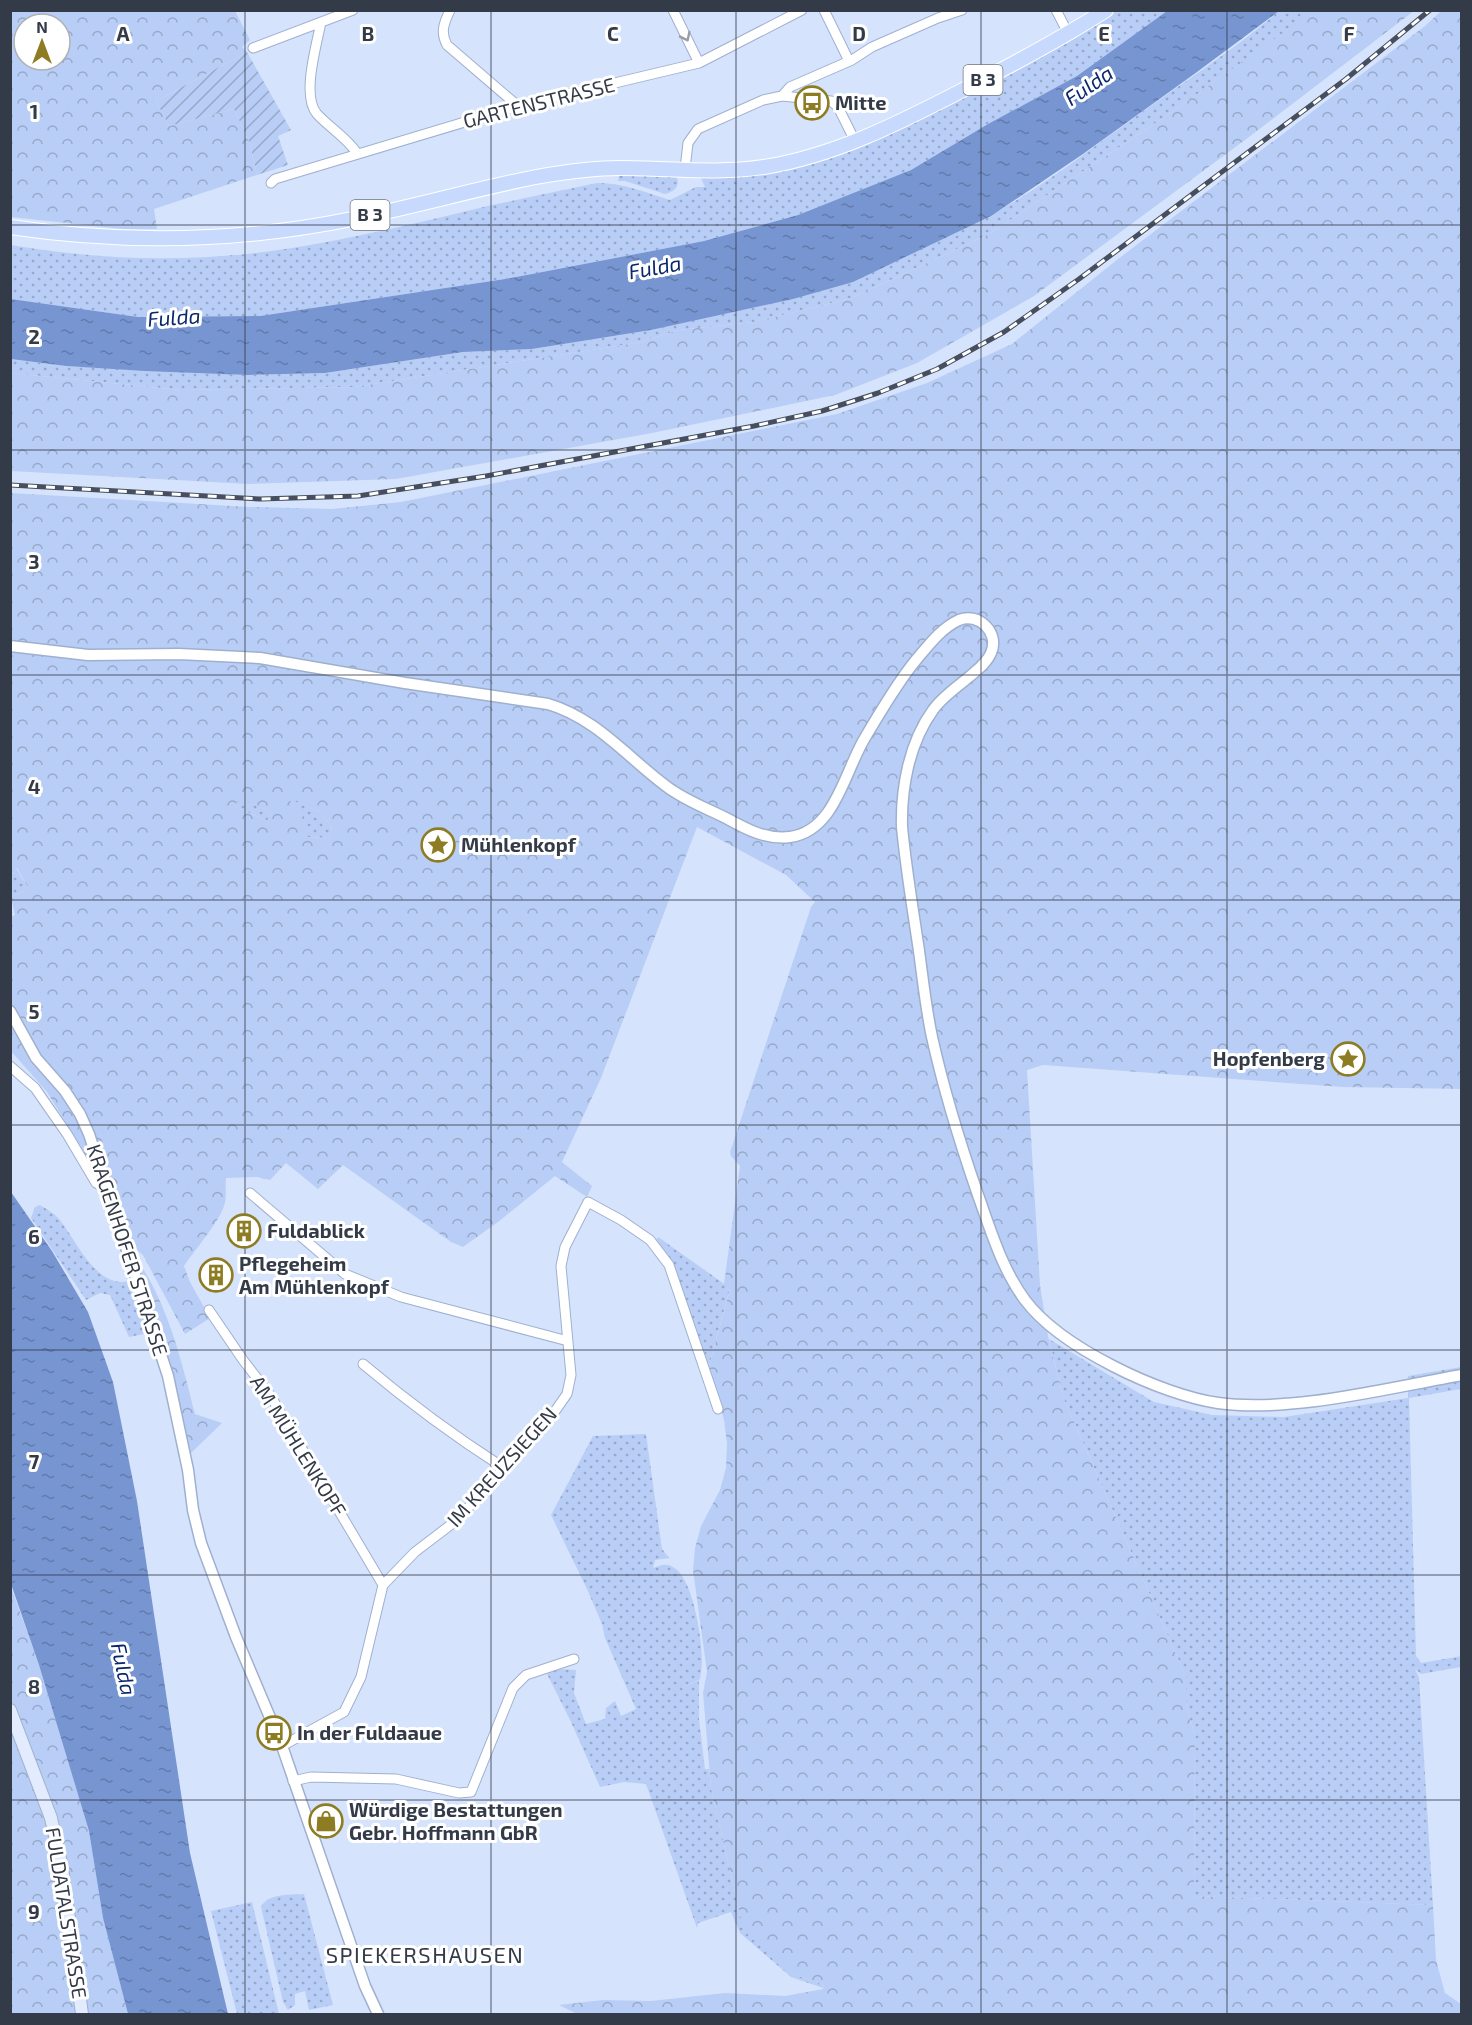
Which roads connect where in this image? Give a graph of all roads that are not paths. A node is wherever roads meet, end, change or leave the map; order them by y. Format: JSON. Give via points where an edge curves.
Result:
{"nodes":[{"id":1,"x":352,"y":10,"type":"edge"},
{"id":2,"x":450,"y":10,"type":"edge"},
{"id":3,"x":673,"y":10,"type":"edge"},
{"id":4,"x":801,"y":10,"type":"edge"},
{"id":5,"x":824,"y":10,"type":"edge"},
{"id":6,"x":1056,"y":10,"type":"edge"},
{"id":7,"x":1106,"y":10,"type":"edge"},
{"id":8,"x":956,"y":11,"type":"edge"},
{"id":9,"x":321,"y":22,"type":"junction"},
{"id":10,"x":1068,"y":33,"type":"junction"},
{"id":11,"x":253,"y":48,"type":"dead end"},
{"id":12,"x":849,"y":61,"type":"junction"},
{"id":13,"x":699,"y":63,"type":"junction"},
{"id":14,"x":782,"y":96,"type":"junction"},
{"id":15,"x":518,"y":106,"type":"junction"},
{"id":16,"x":855,"y":141,"type":"junction"},
{"id":17,"x":357,"y":153,"type":"junction"},
{"id":18,"x":685,"y":169,"type":"junction"},
{"id":19,"x":271,"y":183,"type":"dead end"},
{"id":20,"x":10,"y":227,"type":"edge"},
{"id":21,"x":10,"y":646,"type":"edge"},
{"id":22,"x":10,"y":1011,"type":"edge"},
{"id":23,"x":10,"y":1066,"type":"edge"},
{"id":24,"x":108,"y":1189,"type":"junction"},
{"id":25,"x":250,"y":1193,"type":"dead end"},
{"id":26,"x":209,"y":1310,"type":"dead end"},
{"id":27,"x":568,"y":1341,"type":"junction"},
{"id":28,"x":363,"y":1364,"type":"dead end"},
{"id":29,"x":1461,"y":1375,"type":"edge"},
{"id":30,"x":718,"y":1409,"type":"dead end"},
{"id":31,"x":504,"y":1468,"type":"junction"},
{"id":32,"x":383,"y":1586,"type":"junction"},
{"id":33,"x":574,"y":1659,"type":"dead end"},
{"id":34,"x":10,"y":1710,"type":"edge"},
{"id":35,"x":282,"y":1746,"type":"junction"},
{"id":36,"x":293,"y":1781,"type":"junction"},
{"id":37,"x":82,"y":2014,"type":"edge"},
{"id":38,"x":378,"y":2014,"type":"edge"}],
"edges":[{"from":1,"to":9,"type":"street"},
{"from":2,"to":15,"type":"street","via":[[442,34],[447,45]]},
{"from":3,"to":13,"type":"street","one_way":true},
{"from":4,"to":13,"type":"street","name":"GARTENSTRASSE"},
{"from":5,"to":12,"type":"street"},
{"from":6,"to":10,"type":"street"},
{"from":7,"to":10,"type":"main road","number":"B 3"},
{"from":8,"to":12,"type":"street"},
{"from":9,"to":11,"type":"street"},
{"from":9,"to":17,"type":"street","via":[[310,101],[316,113]]},
{"from":10,"to":16,"type":"main road","number":"B 3","via":[[919,112]]},
{"from":12,"to":14,"type":"street","via":[[790,87]]},
{"from":13,"to":15,"type":"street","name":"GARTENSTRASSE"},
{"from":14,"to":16,"type":"street","via":[[831,101]]},
{"from":14,"to":18,"type":"street","via":[[763,100],[698,129],[688,143]]},
{"from":15,"to":17,"type":"street","name":"GARTENSTRASSE"},
{"from":16,"to":18,"type":"main road","number":"B 3","via":[[781,164],[744,169]]},
{"from":17,"to":19,"type":"street","name":"GARTENSTRASSE"},
{"from":18,"to":20,"type":"main road","number":"B 3","via":[[617,168],[553,174],[321,225],[204,238],[104,238]]},
{"from":21,"to":29,"type":"street","via":[[88,655],[260,658],[548,704],[587,722],[689,801],[760,834],[780,838],[811,830],[831,809],[864,738],[934,639],[959,620],[981,621],[992,640],[991,652],[978,669],[939,702],[923,726],[903,792],[902,827],[932,1035],[946,1095],[997,1247],[1013,1282],[1040,1317],[1094,1354],[1173,1394],[1217,1403],[1292,1403]]},
{"from":22,"to":24,"type":"street","name":"KRAGENHOFER STRASSE","via":[[36,1058],[80,1114]]},
{"from":23,"to":24,"type":"street","via":[[34,1089],[96,1183]]},
{"from":24,"to":35,"type":"street","name":"KRAGENHOFER STRASSE","via":[[168,1376],[201,1543]]},
{"from":25,"to":27,"type":"street","via":[[345,1275],[401,1297]]},
{"from":26,"to":32,"type":"street","name":"AM MÜHLENKOPF","via":[[270,1395]]},
{"from":27,"to":30,"type":"street","name":"IM KREUZSIEGEN","via":[[561,1266],[565,1247],[588,1202],[650,1240],[669,1265]]},
{"from":27,"to":31,"type":"street","name":"IM KREUZSIEGEN","via":[[571,1375],[567,1394]]},
{"from":28,"to":31,"type":"street","via":[[451,1435]]},
{"from":31,"to":32,"type":"street","name":"IM KREUZSIEGEN","via":[[457,1520],[415,1552]]},
{"from":32,"to":35,"type":"street","name":"IM KREUZSIEGEN","via":[[361,1677],[344,1712]]},
{"from":33,"to":36,"type":"street","via":[[526,1675],[513,1688],[471,1791],[396,1779],[311,1777]]},
{"from":34,"to":37,"type":"main road","name":"FULDATALSTRASSE","via":[[51,1818],[62,1868]]},
{"from":35,"to":36,"type":"street"},
{"from":36,"to":38,"type":"street"}]}
